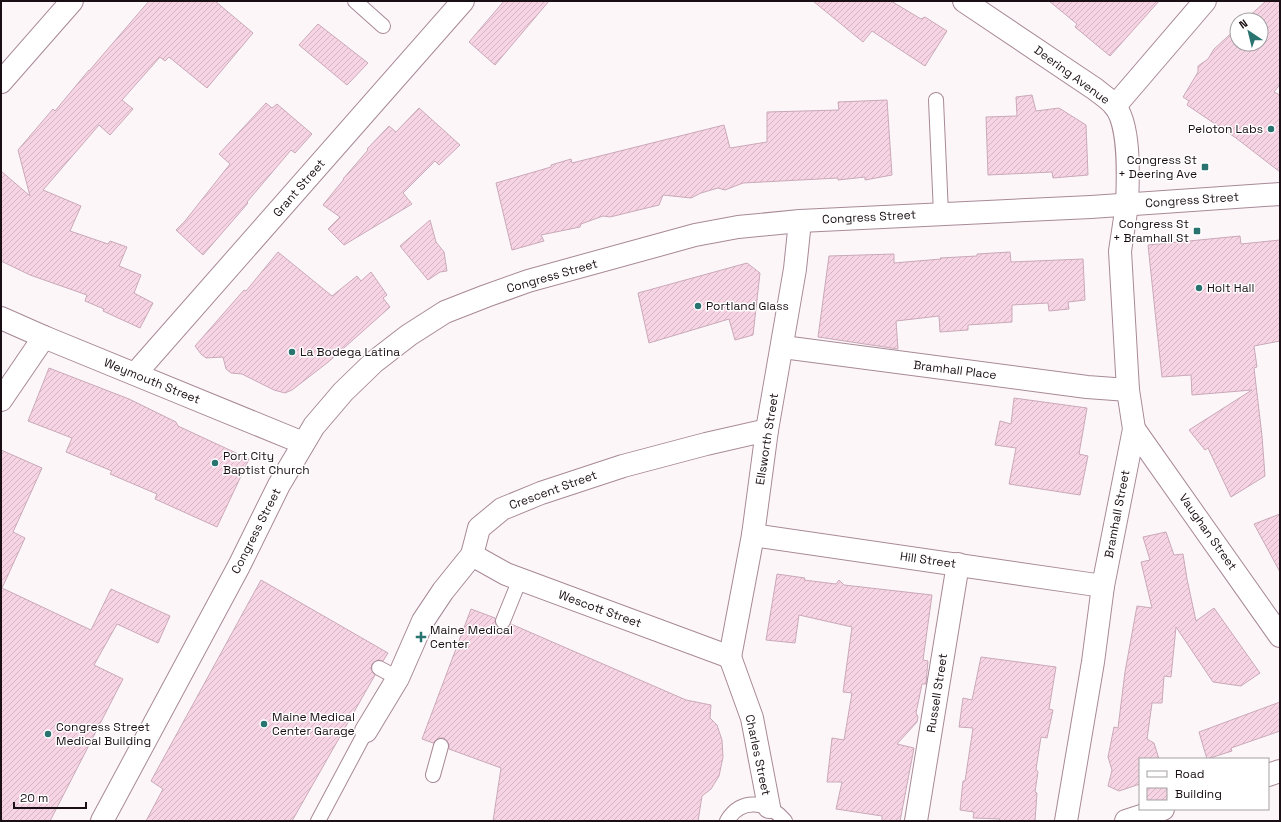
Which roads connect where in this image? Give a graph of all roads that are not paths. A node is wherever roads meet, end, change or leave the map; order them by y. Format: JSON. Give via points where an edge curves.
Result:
{"nodes":[{"id":1,"x":72,"y":1,"type":"edge"},
{"id":2,"x":354,"y":1,"type":"edge"},
{"id":3,"x":463,"y":1,"type":"edge"},
{"id":4,"x":964,"y":1,"type":"edge"},
{"id":5,"x":1205,"y":1,"type":"edge"},
{"id":6,"x":383,"y":26,"type":"dead end"},
{"id":7,"x":1,"y":82,"type":"edge"},
{"id":8,"x":936,"y":100,"type":"dead end"},
{"id":9,"x":1115,"y":106,"type":"junction"},
{"id":10,"x":1280,"y":194,"type":"edge"},
{"id":11,"x":1127,"y":205,"type":"junction"},
{"id":12,"x":941,"y":214,"type":"junction"},
{"id":13,"x":800,"y":221,"type":"junction"},
{"id":14,"x":1,"y":318,"type":"edge"},
{"id":15,"x":44,"y":337,"type":"junction"},
{"id":16,"x":782,"y":347,"type":"junction"},
{"id":17,"x":136,"y":374,"type":"junction"},
{"id":18,"x":1128,"y":390,"type":"junction"},
{"id":19,"x":1,"y":400,"type":"edge"},
{"id":20,"x":1134,"y":429,"type":"junction"},
{"id":21,"x":767,"y":430,"type":"junction"},
{"id":22,"x":303,"y":443,"type":"junction"},
{"id":23,"x":752,"y":535,"type":"junction"},
{"id":24,"x":472,"y":555,"type":"junction"},
{"id":25,"x":958,"y":564,"type":"junction"},
{"id":26,"x":520,"y":579,"type":"junction"},
{"id":27,"x":1103,"y":586,"type":"junction"},
{"id":28,"x":503,"y":621,"type":"dead end"},
{"id":29,"x":1280,"y":636,"type":"edge"},
{"id":30,"x":730,"y":658,"type":"junction"},
{"id":31,"x":366,"y":731,"type":"joint"},
{"id":32,"x":442,"y":746,"type":"dead end"},
{"id":33,"x":1280,"y":771,"type":"edge"},
{"id":34,"x":433,"y":775,"type":"dead end"},
{"id":35,"x":1269,"y":775,"type":"edge"},
{"id":36,"x":1160,"y":810,"type":"edge"},
{"id":37,"x":777,"y":814,"type":"edge"},
{"id":38,"x":102,"y":821,"type":"edge"},
{"id":39,"x":318,"y":821,"type":"edge"},
{"id":40,"x":727,"y":821,"type":"edge"},
{"id":41,"x":916,"y":821,"type":"edge"},
{"id":42,"x":1066,"y":821,"type":"edge"},
{"id":43,"x":1126,"y":821,"type":"edge"}],
"edges":[{"from":1,"to":7,"type":"street"},
{"from":2,"to":6,"type":"lane"},
{"from":3,"to":17,"type":"street","name":"Grant Street"},
{"from":4,"to":9,"type":"street","name":"Deering Avenue","via":[[1095,89]]},
{"from":5,"to":9,"type":"street"},
{"from":8,"to":12,"type":"lane"},
{"from":9,"to":11,"type":"street","name":"Deering Avenue","via":[[1124,124],[1128,171]]},
{"from":10,"to":11,"type":"street","name":"Congress Street"},
{"from":11,"to":12,"type":"street","name":"Congress Street"},
{"from":11,"to":18,"type":"street","name":"Bramhall Street","via":[[1120,251]]},
{"from":12,"to":13,"type":"street","name":"Congress Street"},
{"from":13,"to":16,"type":"street","name":"Ellsworth Street"},
{"from":13,"to":22,"type":"street","name":"Congress Street","via":[[695,235],[528,282],[445,312],[374,362],[343,392]]},
{"from":14,"to":15,"type":"street","name":"Weymouth Street"},
{"from":15,"to":17,"type":"street","name":"Weymouth Street"},
{"from":15,"to":19,"type":"street"},
{"from":16,"to":18,"type":"street","name":"Bramhall Place","via":[[1087,387]]},
{"from":16,"to":21,"type":"street","name":"Ellsworth Street"},
{"from":17,"to":22,"type":"street","name":"Weymouth Street"},
{"from":18,"to":20,"type":"street","name":"Bramhall Street"},
{"from":20,"to":27,"type":"street","name":"Bramhall Street"},
{"from":20,"to":29,"type":"street","name":"Vaughan Street"},
{"from":21,"to":23,"type":"street","name":"Ellsworth Street"},
{"from":21,"to":24,"type":"street","name":"Crescent Street","via":[[623,466],[541,493],[502,510],[479,528]]},
{"from":22,"to":38,"type":"street","name":"Congress Street"},
{"from":23,"to":25,"type":"street","name":"Hill Street"},
{"from":23,"to":30,"type":"street","name":"Ellsworth Street"},
{"from":24,"to":26,"type":"street","name":"Wescott Street"},
{"from":24,"to":31,"type":"street","name":"Crescent Street","via":[[443,591],[388,673]]},
{"from":25,"to":27,"type":"street","name":"Hill Street"},
{"from":25,"to":41,"type":"street","name":"Russell Street"},
{"from":26,"to":28,"type":"lane"},
{"from":26,"to":30,"type":"street","name":"Wescott Street"},
{"from":27,"to":42,"type":"street","name":"Bramhall Street"},
{"from":30,"to":37,"type":"street","name":"Charles Street","via":[[752,718]]},
{"from":31,"to":39,"type":"lane"},
{"from":32,"to":34,"type":"lane"},
{"from":33,"to":35,"type":"street"},
{"from":36,"to":43,"type":"street"},
{"from":37,"to":40,"type":"lane","via":[[758,804],[747,805],[737,810]]}]}
